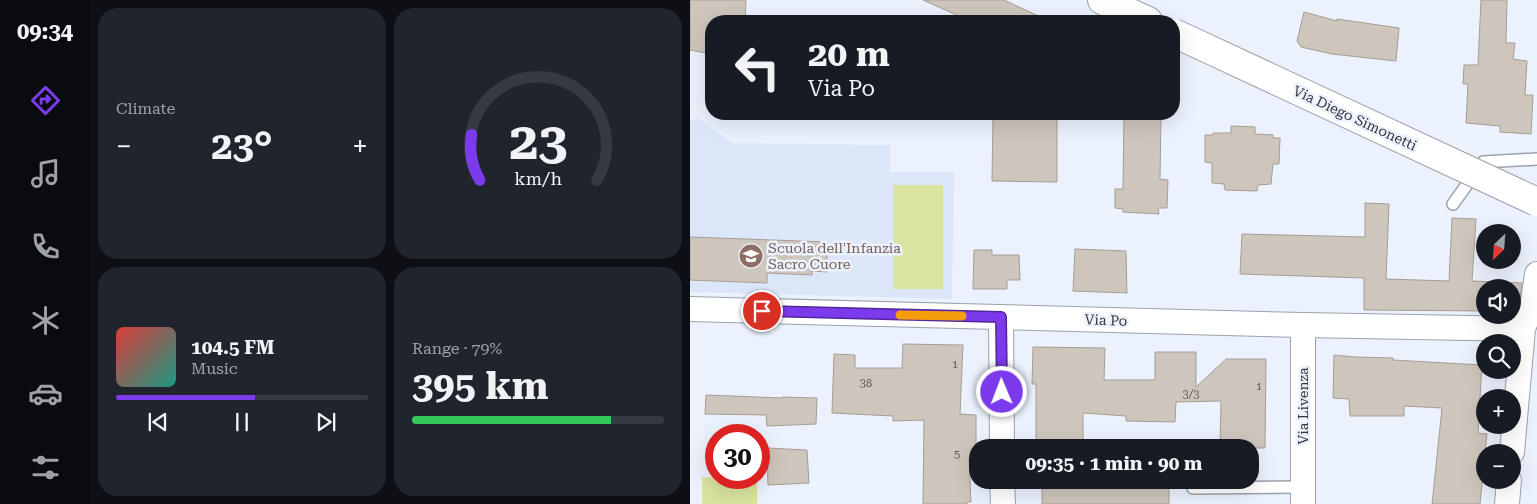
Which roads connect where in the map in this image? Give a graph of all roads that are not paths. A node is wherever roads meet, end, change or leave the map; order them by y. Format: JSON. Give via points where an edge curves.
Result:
{"nodes":[{"id":1,"x":1102,"y":0,"type":"edge"},
{"id":2,"x":1135,"y":15,"type":"edge"},
{"id":3,"x":1180,"y":36,"type":"edge"},
{"id":4,"x":1537,"y":159,"type":"edge"},
{"id":5,"x":1537,"y":202,"type":"edge"},
{"id":6,"x":1453,"y":204,"type":"dead end"},
{"id":7,"x":1537,"y":274,"type":"edge"},
{"id":8,"x":690,"y":309,"type":"edge"},
{"id":9,"x":1001,"y":317,"type":"junction"},
{"id":10,"x":1304,"y":325,"type":"junction"},
{"id":11,"x":1523,"y":329,"type":"junction"},
{"id":12,"x":1002,"y":439,"type":"edge"},
{"id":13,"x":1513,"y":444,"type":"edge"},
{"id":14,"x":1002,"y":489,"type":"edge"},
{"id":15,"x":1207,"y":489,"type":"edge"},
{"id":16,"x":1508,"y":489,"type":"edge"},
{"id":17,"x":1303,"y":496,"type":"edge"},
{"id":18,"x":1002,"y":504,"type":"edge"},
{"id":19,"x":1507,"y":504,"type":"edge"}],
"edges":[{"from":1,"to":2,"type":"main road"},
{"from":3,"to":5,"type":"main road","name":"Via Diego Simonetti","bridge":true},
{"from":4,"to":6,"type":"lane","via":[[1483,162]]},
{"from":7,"to":11,"type":"street","via":[[1534,302]]},
{"from":8,"to":9,"type":"street","name":"Via Po"},
{"from":9,"to":10,"type":"street","name":"Via Po"},
{"from":9,"to":12,"type":"street"},
{"from":10,"to":11,"type":"street","name":"Via Po"},
{"from":10,"to":17,"type":"street","name":"Via Livenza"},
{"from":11,"to":13,"type":"street"},
{"from":14,"to":18,"type":"street"},
{"from":15,"to":17,"type":"lane","name":"Via Livenza"},
{"from":16,"to":19,"type":"street"}]}
